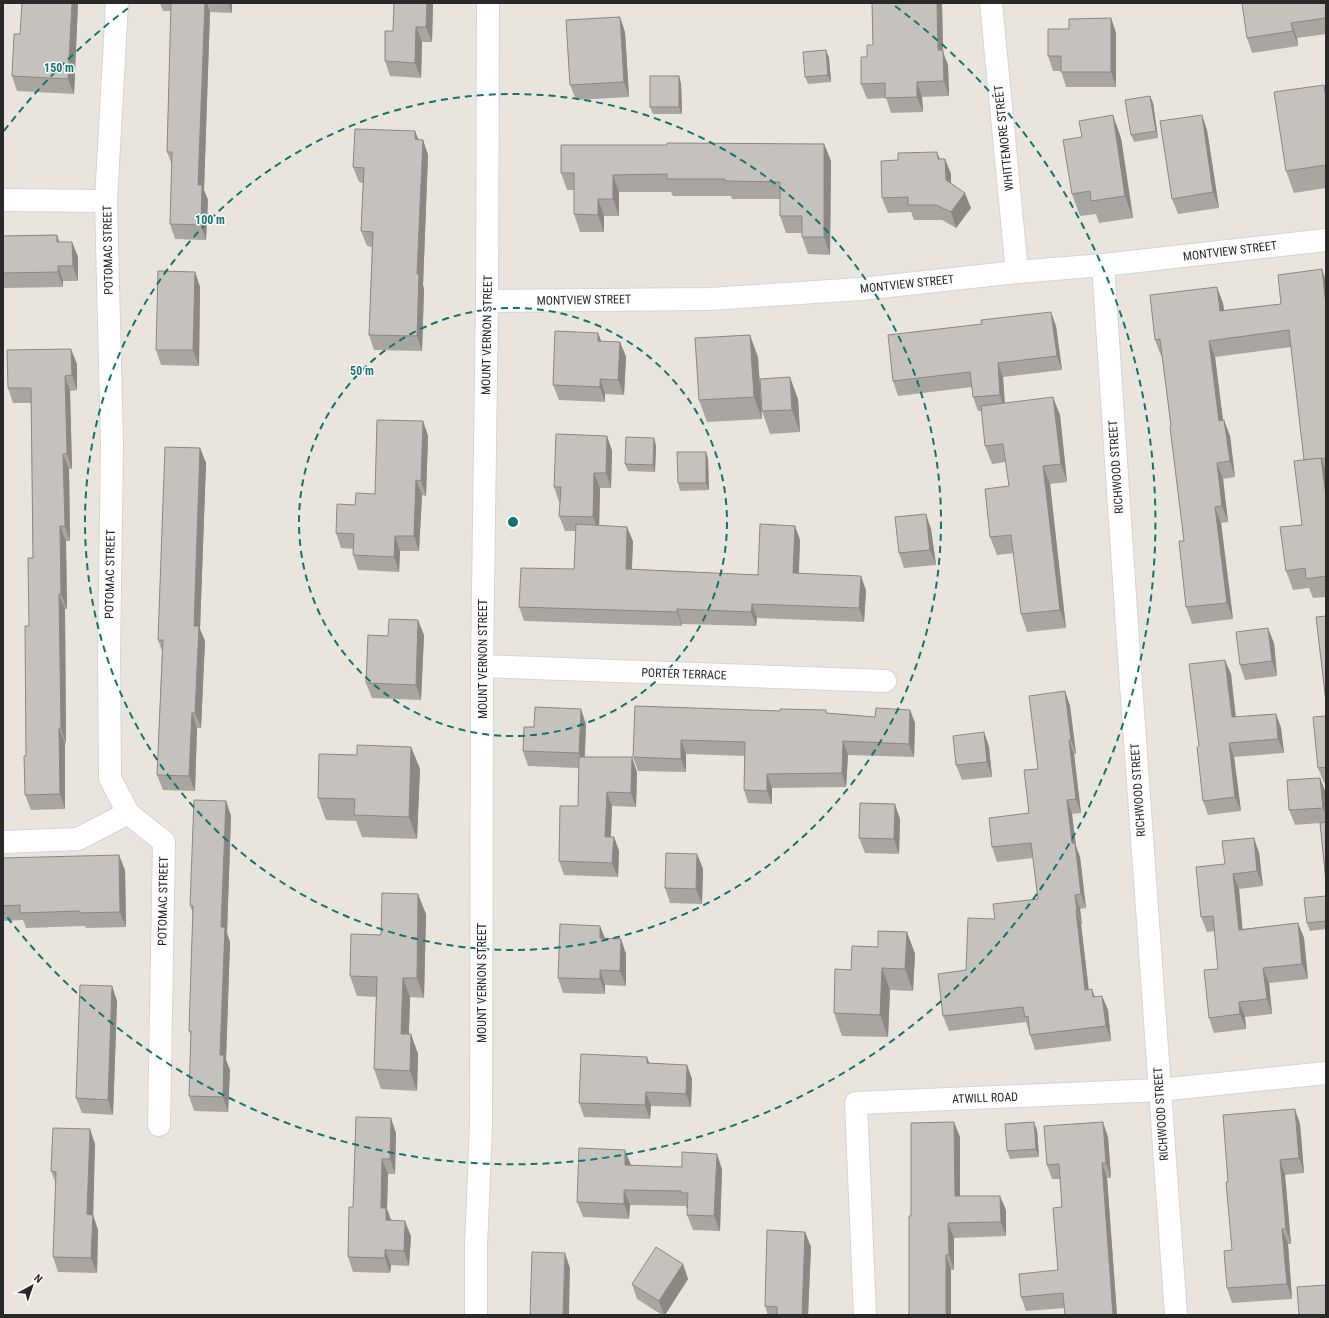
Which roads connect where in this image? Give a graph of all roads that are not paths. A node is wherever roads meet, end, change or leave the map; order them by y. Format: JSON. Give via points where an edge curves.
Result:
{"nodes":[{"id":1,"x":117,"y":3,"type":"edge"},
{"id":2,"x":488,"y":3,"type":"edge"},
{"id":3,"x":990,"y":3,"type":"edge"},
{"id":4,"x":3,"y":200,"type":"edge"},
{"id":5,"x":106,"y":201,"type":"junction"},
{"id":6,"x":1326,"y":240,"type":"edge"},
{"id":7,"x":1103,"y":266,"type":"junction"},
{"id":8,"x":1017,"y":272,"type":"junction"},
{"id":9,"x":487,"y":301,"type":"junction"},
{"id":10,"x":482,"y":666,"type":"junction"},
{"id":11,"x":885,"y":681,"type":"dead end"},
{"id":12,"x":128,"y":813,"type":"junction"},
{"id":13,"x":3,"y":842,"type":"edge"},
{"id":14,"x":1326,"y":1073,"type":"edge"},
{"id":15,"x":1160,"y":1090,"type":"junction"},
{"id":16,"x":159,"y":1125,"type":"dead end"},
{"id":17,"x":476,"y":1315,"type":"edge"},
{"id":18,"x":865,"y":1315,"type":"edge"},
{"id":19,"x":1176,"y":1315,"type":"edge"}],
"edges":[{"from":1,"to":5,"type":"street","name":"POTOMAC STREET"},
{"from":2,"to":9,"type":"street","name":"MOUNT VERNON STREET"},
{"from":3,"to":8,"type":"street","name":"WHITTEMORE STREET"},
{"from":4,"to":5,"type":"street"},
{"from":5,"to":12,"type":"street","name":"POTOMAC STREET","via":[[112,445],[110,778]]},
{"from":6,"to":7,"type":"street","name":"MONTVIEW STREET"},
{"from":7,"to":8,"type":"street","name":"MONTVIEW STREET"},
{"from":7,"to":15,"type":"street","name":"RICHWOOD STREET"},
{"from":8,"to":9,"type":"street","name":"MONTVIEW STREET","via":[[861,289],[710,299]]},
{"from":9,"to":10,"type":"street","name":"MOUNT VERNON STREET"},
{"from":10,"to":11,"type":"street","name":"PORTER TERRACE"},
{"from":10,"to":17,"type":"street","name":"MOUNT VERNON STREET","via":[[481,1116]]},
{"from":12,"to":13,"type":"street","via":[[78,839]]},
{"from":12,"to":16,"type":"street","name":"POTOMAC STREET","via":[[164,842]]},
{"from":14,"to":15,"type":"street","name":"ATWILL ROAD"},
{"from":15,"to":18,"type":"street","name":"ATWILL ROAD","via":[[856,1103]]},
{"from":15,"to":19,"type":"street","name":"RICHWOOD STREET"}]}
